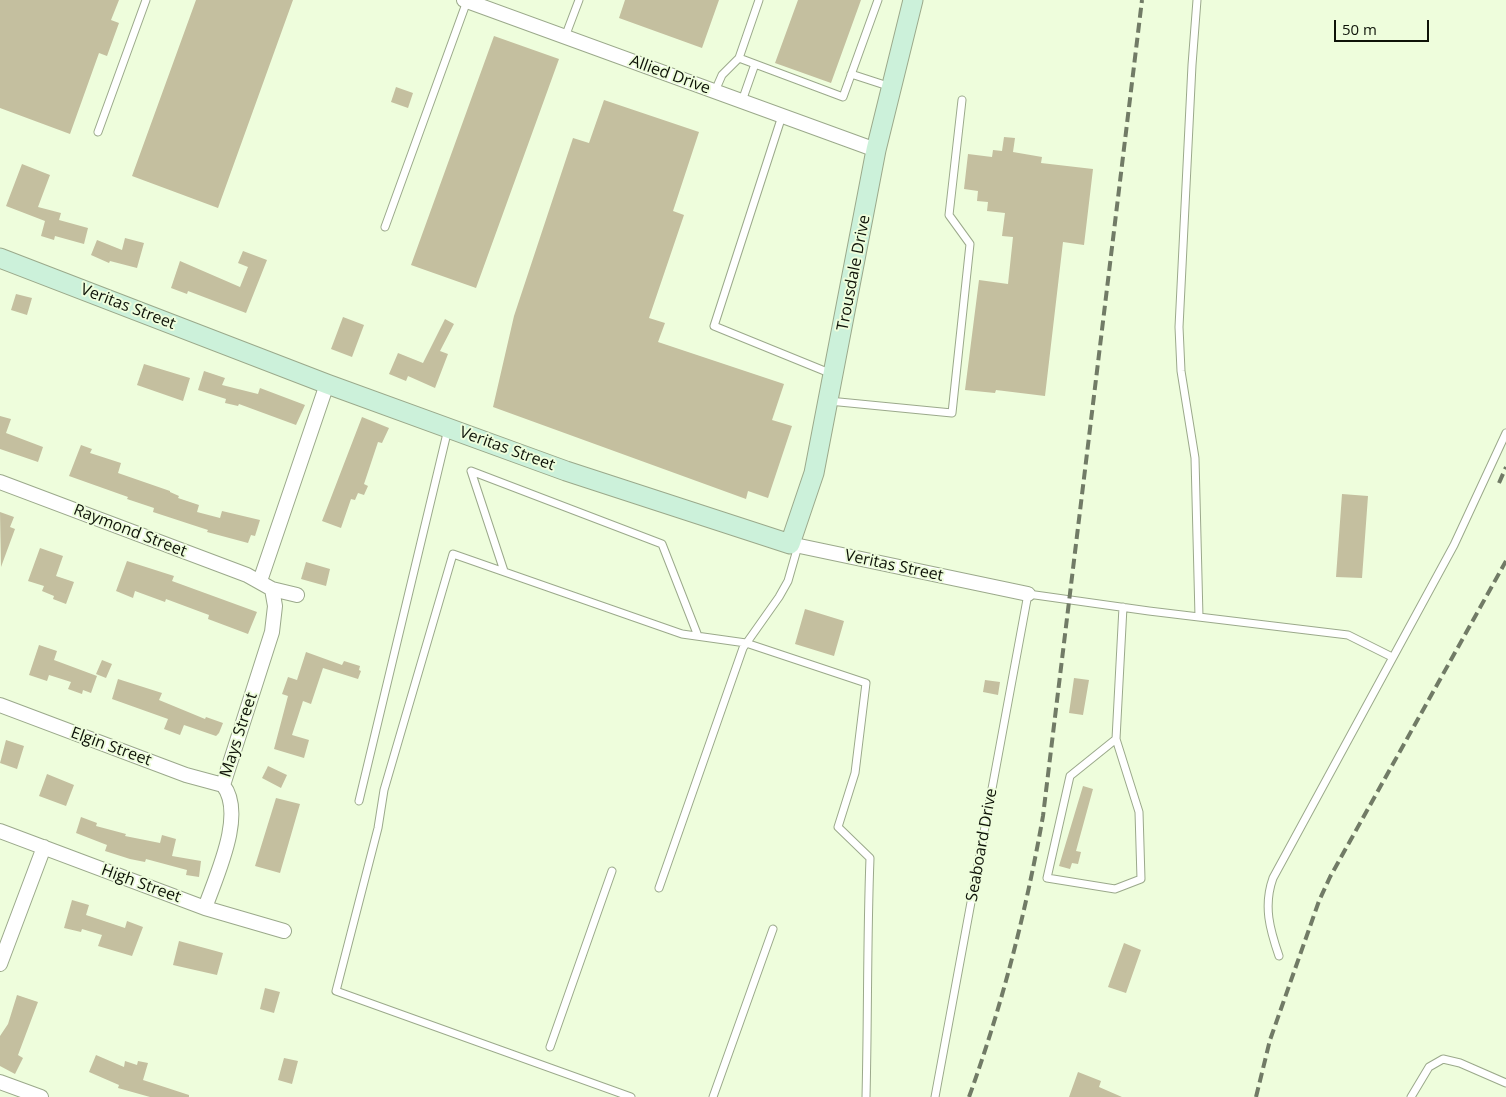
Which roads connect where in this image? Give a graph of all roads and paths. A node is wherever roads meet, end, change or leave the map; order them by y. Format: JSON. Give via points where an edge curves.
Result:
{"nodes":[{"id":1,"x":146,"y":0,"type":"edge"},
{"id":2,"x":465,"y":0,"type":"edge"},
{"id":3,"x":579,"y":0,"type":"edge"},
{"id":4,"x":759,"y":0,"type":"edge"},
{"id":5,"x":878,"y":0,"type":"edge"},
{"id":6,"x":912,"y":0,"type":"edge"},
{"id":7,"x":1198,"y":0,"type":"edge"},
{"id":8,"x":565,"y":37,"type":"junction"},
{"id":9,"x":739,"y":58,"type":"junction"},
{"id":10,"x":755,"y":64,"type":"junction"},
{"id":11,"x":851,"y":74,"type":"junction"},
{"id":12,"x":891,"y":87,"type":"junction"},
{"id":13,"x":715,"y":91,"type":"junction"},
{"id":14,"x":962,"y":100,"type":"dead end"},
{"id":15,"x":742,"y":101,"type":"junction"},
{"id":16,"x":782,"y":116,"type":"junction"},
{"id":17,"x":98,"y":132,"type":"dead end"},
{"id":18,"x":876,"y":150,"type":"junction"},
{"id":19,"x":385,"y":227,"type":"dead end"},
{"id":20,"x":0,"y":258,"type":"edge"},
{"id":21,"x":834,"y":375,"type":"junction"},
{"id":22,"x":327,"y":384,"type":"junction"},
{"id":23,"x":829,"y":400,"type":"junction"},
{"id":24,"x":449,"y":428,"type":"junction"},
{"id":25,"x":1506,"y":433,"type":"edge"},
{"id":26,"x":0,"y":482,"type":"edge"},
{"id":27,"x":794,"y":545,"type":"junction"},
{"id":28,"x":504,"y":571,"type":"junction"},
{"id":29,"x":266,"y":585,"type":"junction"},
{"id":30,"x":1028,"y":594,"type":"junction"},
{"id":31,"x":297,"y":595,"type":"dead end"},
{"id":32,"x":1123,"y":607,"type":"junction"},
{"id":33,"x":1199,"y":617,"type":"junction"},
{"id":34,"x":698,"y":636,"type":"junction"},
{"id":35,"x":746,"y":643,"type":"junction"},
{"id":36,"x":1392,"y":657,"type":"junction"},
{"id":37,"x":0,"y":705,"type":"edge"},
{"id":38,"x":1116,"y":739,"type":"junction"},
{"id":39,"x":223,"y":785,"type":"junction"},
{"id":40,"x":359,"y":801,"type":"dead end"},
{"id":41,"x":0,"y":831,"type":"edge"},
{"id":42,"x":44,"y":848,"type":"junction"},
{"id":43,"x":612,"y":871,"type":"dead end"},
{"id":44,"x":659,"y":888,"type":"dead end"},
{"id":45,"x":205,"y":908,"type":"junction"},
{"id":46,"x":774,"y":929,"type":"dead end"},
{"id":47,"x":284,"y":932,"type":"dead end"},
{"id":48,"x":1279,"y":956,"type":"dead end"},
{"id":49,"x":0,"y":964,"type":"edge"},
{"id":50,"x":550,"y":1047,"type":"dead end"},
{"id":51,"x":0,"y":1082,"type":"edge"},
{"id":52,"x":1506,"y":1083,"type":"edge"},
{"id":53,"x":41,"y":1097,"type":"edge"},
{"id":54,"x":631,"y":1097,"type":"edge"},
{"id":55,"x":713,"y":1097,"type":"edge"},
{"id":56,"x":866,"y":1097,"type":"edge"},
{"id":57,"x":935,"y":1097,"type":"edge"},
{"id":58,"x":1410,"y":1097,"type":"edge"}],
"edges":[{"from":1,"to":17,"type":"lane"},
{"from":2,"to":8,"type":"street","name":"Allied Drive"},
{"from":2,"to":19,"type":"lane"},
{"from":3,"to":8,"type":"lane"},
{"from":4,"to":9,"type":"lane"},
{"from":5,"to":11,"type":"lane"},
{"from":6,"to":12,"type":"street","name":"Trousdale Drive"},
{"from":7,"to":33,"type":"lane","via":[[1179,327],[1181,371],[1195,458]]},
{"from":8,"to":13,"type":"street","name":"Allied Drive"},
{"from":9,"to":10,"type":"lane"},
{"from":9,"to":13,"type":"lane","via":[[722,75]]},
{"from":10,"to":11,"type":"lane","via":[[843,97]]},
{"from":10,"to":15,"type":"lane"},
{"from":11,"to":12,"type":"lane"},
{"from":12,"to":18,"type":"street","name":"Trousdale Drive"},
{"from":13,"to":15,"type":"street","name":"Allied Drive"},
{"from":14,"to":23,"type":"lane","via":[[949,215],[970,244],[952,413]]},
{"from":15,"to":16,"type":"street","name":"Allied Drive"},
{"from":16,"to":18,"type":"street","name":"Allied Drive"},
{"from":16,"to":21,"type":"lane","via":[[714,326]]},
{"from":18,"to":21,"type":"street","name":"Trousdale Drive"},
{"from":20,"to":22,"type":"street","name":"Veritas Street"},
{"from":21,"to":23,"type":"street","name":"Trousdale Drive"},
{"from":22,"to":24,"type":"street","name":"Veritas Street"},
{"from":22,"to":29,"type":"street","name":"Mays Street"},
{"from":23,"to":27,"type":"street","name":"Trousdale Drive","via":[[814,473]]},
{"from":24,"to":27,"type":"street","name":"Veritas Street","via":[[566,471]]},
{"from":24,"to":40,"type":"lane"},
{"from":25,"to":36,"type":"lane","via":[[1454,545]]},
{"from":26,"to":29,"type":"street","name":"Raymond Street"},
{"from":27,"to":30,"type":"street","name":"Veritas Street"},
{"from":27,"to":35,"type":"lane","via":[[788,581]]},
{"from":28,"to":34,"type":"lane","via":[[682,634]]},
{"from":28,"to":34,"type":"lane","via":[[471,471],[662,544]]},
{"from":28,"to":54,"type":"lane","via":[[453,554],[384,790],[378,828],[336,991]]},
{"from":29,"to":31,"type":"street","name":"Raymond Street"},
{"from":29,"to":39,"type":"street","name":"Mays Street","via":[[275,602],[272,632]]},
{"from":30,"to":32,"type":"lane"},
{"from":30,"to":57,"type":"lane","name":"Seaboard Drive"},
{"from":32,"to":33,"type":"lane"},
{"from":32,"to":38,"type":"lane"},
{"from":33,"to":36,"type":"lane","via":[[1348,634]]},
{"from":34,"to":35,"type":"lane"},
{"from":35,"to":44,"type":"lane"},
{"from":35,"to":56,"type":"lane","via":[[866,683],[855,773],[838,828],[870,858]]},
{"from":36,"to":48,"type":"lane","via":[[1269,889],[1268,922]]},
{"from":37,"to":39,"type":"street","name":"Elgin Street"},
{"from":38,"to":38,"type":"lane","via":[[1139,812],[1141,879],[1115,889],[1047,878],[1070,776]]},
{"from":39,"to":45,"type":"street","name":"Mays Street","via":[[230,798],[230,829]]},
{"from":41,"to":42,"type":"street","name":"High Street"},
{"from":42,"to":45,"type":"street","name":"High Street"},
{"from":42,"to":49,"type":"street"},
{"from":43,"to":50,"type":"lane"},
{"from":45,"to":47,"type":"street","name":"High Street"},
{"from":46,"to":55,"type":"lane"},
{"from":51,"to":53,"type":"street"},
{"from":52,"to":58,"type":"lane","via":[[1443,1059],[1429,1067]]}]}
